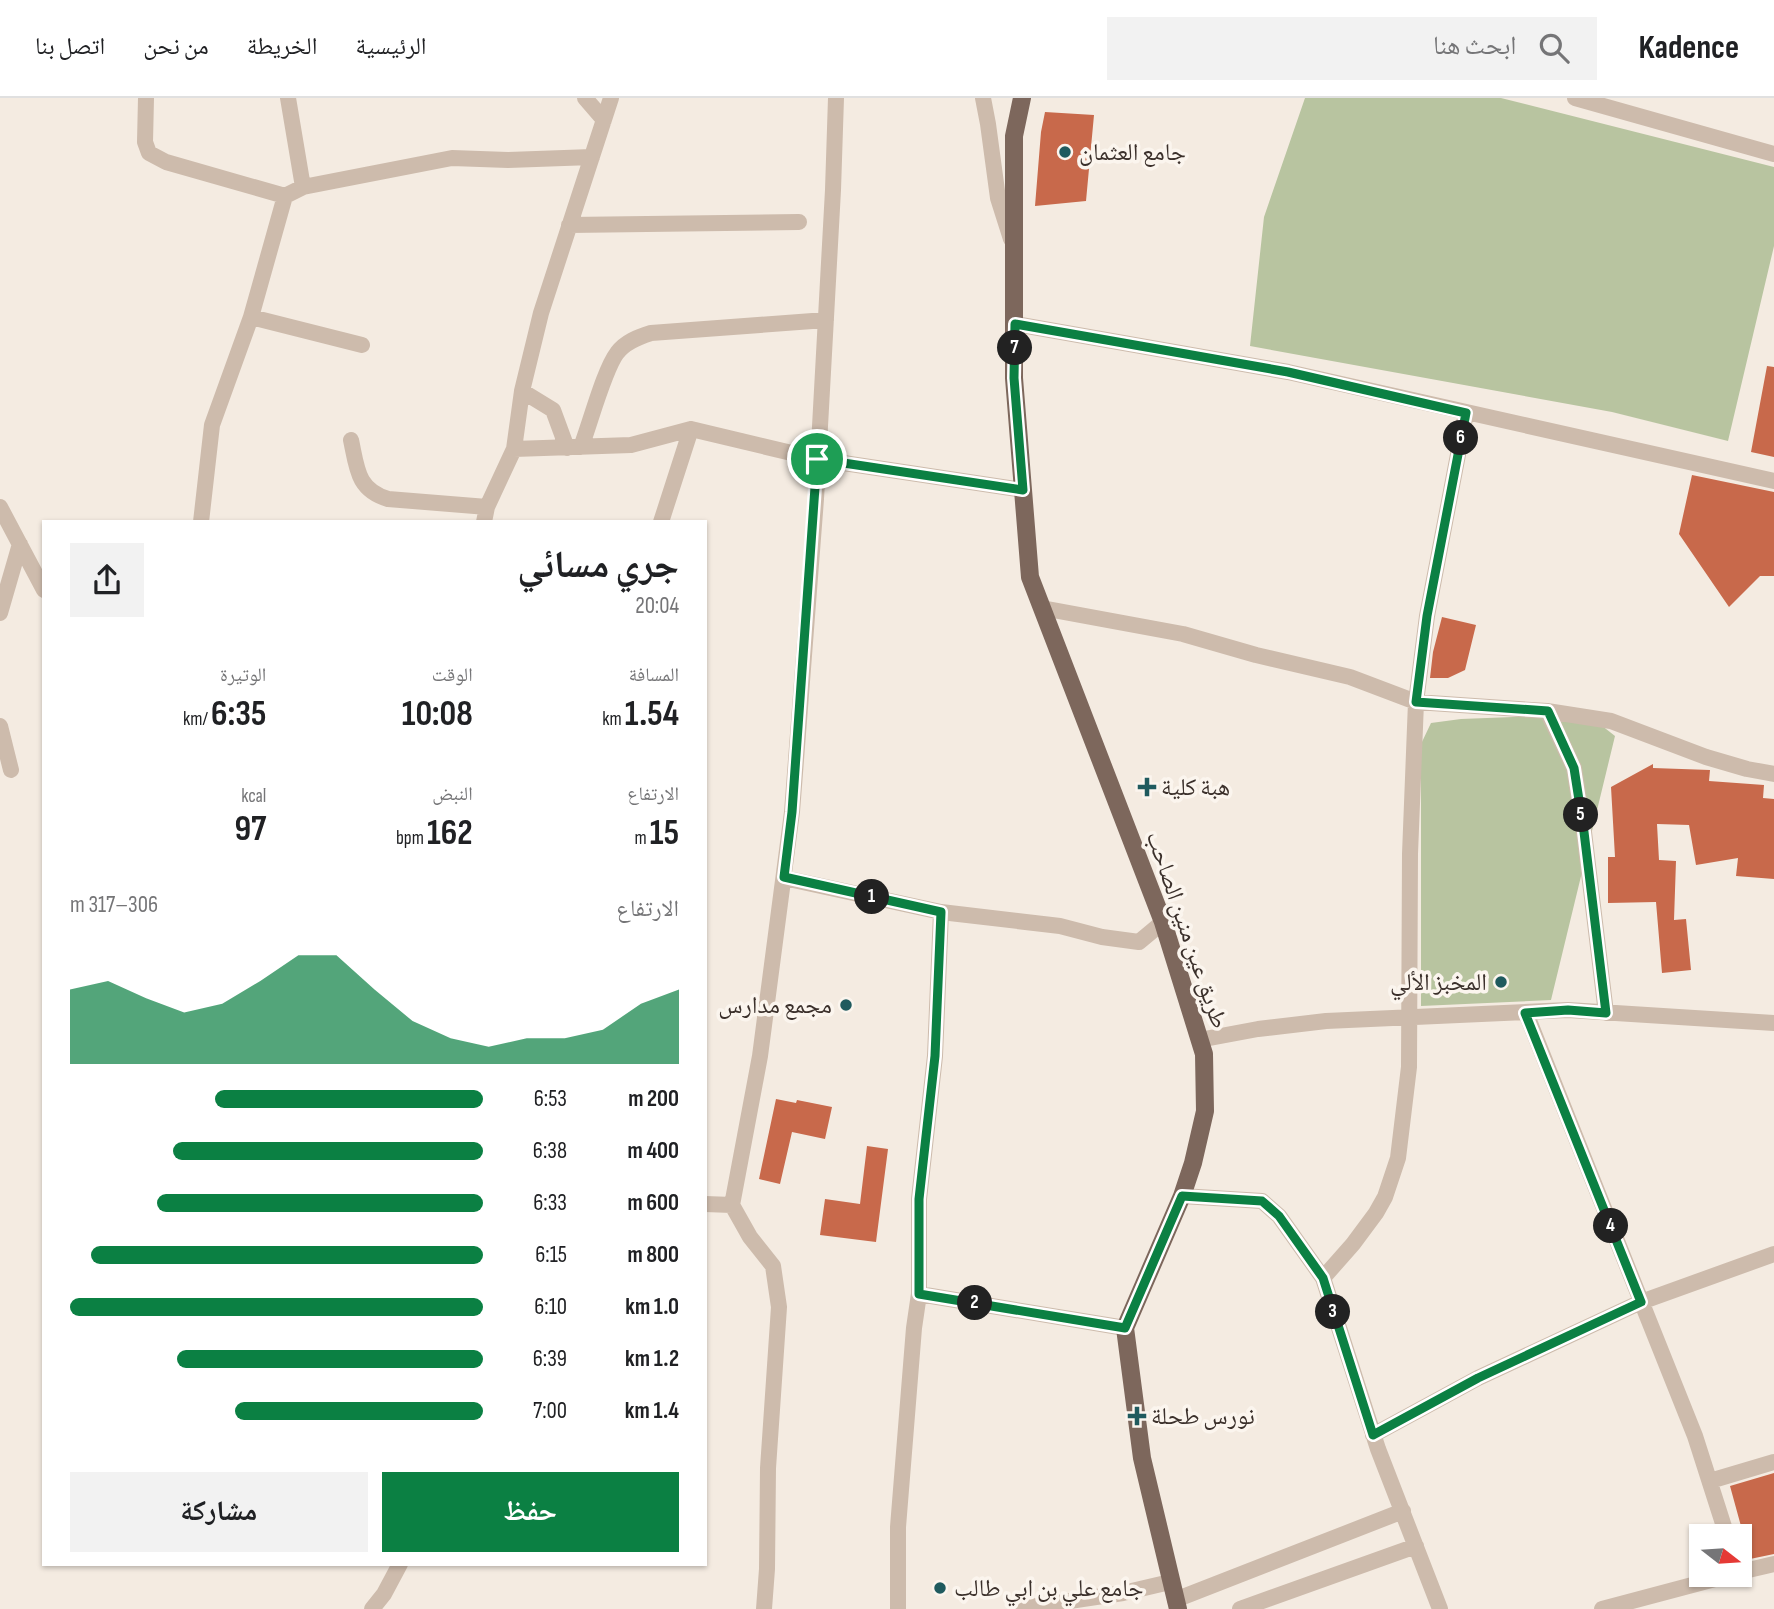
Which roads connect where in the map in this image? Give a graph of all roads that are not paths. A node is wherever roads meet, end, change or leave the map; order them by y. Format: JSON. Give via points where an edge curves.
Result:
{"nodes":[{"id":1,"x":146,"y":98,"type":"edge"},
{"id":2,"x":288,"y":98,"type":"edge"},
{"id":3,"x":584,"y":98,"type":"edge"},
{"id":4,"x":611,"y":98,"type":"edge"},
{"id":5,"x":836,"y":98,"type":"edge"},
{"id":6,"x":983,"y":98,"type":"edge"},
{"id":7,"x":1022,"y":98,"type":"edge"},
{"id":8,"x":1575,"y":98,"type":"edge"},
{"id":9,"x":604,"y":120,"type":"junction"},
{"id":10,"x":1774,"y":154,"type":"edge"},
{"id":11,"x":592,"y":157,"type":"junction"},
{"id":12,"x":303,"y":187,"type":"junction"},
{"id":13,"x":285,"y":196,"type":"junction"},
{"id":14,"x":799,"y":222,"type":"dead end"},
{"id":15,"x":569,"y":225,"type":"junction"},
{"id":16,"x":1014,"y":248,"type":"junction"},
{"id":17,"x":251,"y":317,"type":"junction"},
{"id":18,"x":825,"y":320,"type":"junction"},
{"id":19,"x":1015,"y":324,"type":"junction"},
{"id":20,"x":362,"y":345,"type":"dead end"},
{"id":21,"x":522,"y":391,"type":"junction"},
{"id":22,"x":1466,"y":413,"type":"junction"},
{"id":23,"x":691,"y":429,"type":"junction"},
{"id":24,"x":351,"y":440,"type":"dead end"},
{"id":25,"x":574,"y":447,"type":"junction"},
{"id":26,"x":514,"y":449,"type":"junction"},
{"id":27,"x":817,"y":459,"type":"junction"},
{"id":28,"x":1774,"y":481,"type":"edge"},
{"id":29,"x":1023,"y":490,"type":"junction"},
{"id":30,"x":0,"y":507,"type":"edge"},
{"id":31,"x":485,"y":514,"type":"edge"},
{"id":32,"x":201,"y":520,"type":"edge"},
{"id":33,"x":662,"y":520,"type":"edge"},
{"id":34,"x":20,"y":544,"type":"junction"},
{"id":35,"x":42,"y":586,"type":"edge"},
{"id":36,"x":1042,"y":608,"type":"junction"},
{"id":37,"x":0,"y":613,"type":"edge"},
{"id":38,"x":1416,"y":702,"type":"junction"},
{"id":39,"x":1548,"y":711,"type":"junction"},
{"id":40,"x":0,"y":726,"type":"edge"},
{"id":41,"x":11,"y":770,"type":"dead end"},
{"id":42,"x":1774,"y":774,"type":"edge"},
{"id":43,"x":784,"y":877,"type":"junction"},
{"id":44,"x":941,"y":912,"type":"junction"},
{"id":45,"x":1163,"y":922,"type":"junction"},
{"id":46,"x":1525,"y":1013,"type":"junction"},
{"id":47,"x":1606,"y":1013,"type":"junction"},
{"id":48,"x":1411,"y":1018,"type":"junction"},
{"id":49,"x":1774,"y":1023,"type":"edge"},
{"id":50,"x":1199,"y":1040,"type":"junction"},
{"id":51,"x":1182,"y":1196,"type":"junction"},
{"id":52,"x":707,"y":1204,"type":"edge"},
{"id":53,"x":732,"y":1205,"type":"junction"},
{"id":54,"x":1774,"y":1254,"type":"edge"},
{"id":55,"x":1323,"y":1278,"type":"junction"},
{"id":56,"x":919,"y":1294,"type":"junction"},
{"id":57,"x":1641,"y":1302,"type":"junction"},
{"id":58,"x":1125,"y":1328,"type":"junction"},
{"id":59,"x":1373,"y":1435,"type":"junction"},
{"id":60,"x":1774,"y":1462,"type":"edge"},
{"id":61,"x":1710,"y":1481,"type":"junction"},
{"id":62,"x":1404,"y":1511,"type":"junction"},
{"id":63,"x":1723,"y":1524,"type":"edge"},
{"id":64,"x":1416,"y":1546,"type":"junction"},
{"id":65,"x":1774,"y":1564,"type":"edge"},
{"id":66,"x":399,"y":1566,"type":"edge"},
{"id":67,"x":1752,"y":1569,"type":"edge"},
{"id":68,"x":1171,"y":1582,"type":"junction"},
{"id":69,"x":1691,"y":1587,"type":"edge"},
{"id":70,"x":1177,"y":1605,"type":"edge"},
{"id":71,"x":1633,"y":1605,"type":"edge"},
{"id":72,"x":372,"y":1609,"type":"edge"},
{"id":73,"x":764,"y":1609,"type":"edge"},
{"id":74,"x":898,"y":1609,"type":"edge"},
{"id":75,"x":1017,"y":1609,"type":"edge"},
{"id":76,"x":1240,"y":1609,"type":"edge"},
{"id":77,"x":1440,"y":1609,"type":"edge"},
{"id":78,"x":1602,"y":1609,"type":"edge"}],
"edges":[{"from":1,"to":13,"type":"street","via":[[149,153]]},
{"from":2,"to":12,"type":"street"},
{"from":3,"to":9,"type":"street"},
{"from":4,"to":9,"type":"street"},
{"from":5,"to":18,"type":"street"},
{"from":6,"to":16,"type":"street","via":[[998,198]]},
{"from":7,"to":16,"type":"main road","name":"طريق عين منين الصاحب","via":[[1014,136]]},
{"from":8,"to":10,"type":"street"},
{"from":9,"to":11,"type":"street"},
{"from":11,"to":12,"type":"street","via":[[452,158]]},
{"from":11,"to":15,"type":"street"},
{"from":12,"to":13,"type":"street"},
{"from":13,"to":17,"type":"street"},
{"from":14,"to":15,"type":"street"},
{"from":15,"to":21,"type":"street"},
{"from":16,"to":19,"type":"main road","name":"طريق عين منين الصاحب"},
{"from":17,"to":20,"type":"street"},
{"from":17,"to":32,"type":"street","via":[[212,425]]},
{"from":18,"to":25,"type":"street","via":[[650,333],[636,338],[613,360]]},
{"from":18,"to":27,"type":"street"},
{"from":19,"to":22,"type":"street","via":[[1288,372]]},
{"from":19,"to":29,"type":"main road","name":"طريق عين منين الصاحب","via":[[1014,378]]},
{"from":21,"to":25,"type":"street","via":[[553,410]]},
{"from":21,"to":26,"type":"street"},
{"from":22,"to":28,"type":"street"},
{"from":22,"to":38,"type":"street","via":[[1427,616]]},
{"from":23,"to":25,"type":"street","via":[[631,445]]},
{"from":23,"to":27,"type":"street"},
{"from":23,"to":33,"type":"street"},
{"from":24,"to":31,"type":"street","via":[[359,477],[373,495]]},
{"from":25,"to":26,"type":"street"},
{"from":26,"to":31,"type":"street"},
{"from":27,"to":29,"type":"street"},
{"from":27,"to":43,"type":"street"},
{"from":29,"to":36,"type":"main road","name":"طريق عين منين الصاحب","via":[[1030,576]]},
{"from":30,"to":34,"type":"street"},
{"from":34,"to":35,"type":"street"},
{"from":34,"to":37,"type":"street"},
{"from":36,"to":38,"type":"street","via":[[1183,634],[1350,677]]},
{"from":36,"to":45,"type":"main road","name":"طريق عين منين الصاحب"},
{"from":38,"to":39,"type":"street"},
{"from":38,"to":48,"type":"street","via":[[1410,854]]},
{"from":39,"to":42,"type":"street","via":[[1611,721],[1706,757]]},
{"from":39,"to":47,"type":"street","via":[[1574,768]]},
{"from":40,"to":41,"type":"street"},
{"from":43,"to":44,"type":"street"},
{"from":43,"to":53,"type":"street","via":[[761,1056]]},
{"from":44,"to":45,"type":"street","via":[[1060,926],[1139,942]]},
{"from":44,"to":56,"type":"street","via":[[935,1056],[919,1199]]},
{"from":45,"to":50,"type":"main road","name":"طريق عين منين الصاحب"},
{"from":46,"to":47,"type":"street"},
{"from":46,"to":48,"type":"street"},
{"from":46,"to":57,"type":"street"},
{"from":47,"to":49,"type":"street"},
{"from":48,"to":50,"type":"street","via":[[1326,1021]]},
{"from":48,"to":55,"type":"street","via":[[1404,1114],[1392,1180],[1376,1213]]},
{"from":50,"to":51,"type":"main road","name":"طريق عين منين الصاحب","via":[[1204,1054],[1205,1111]]},
{"from":51,"to":55,"type":"street","via":[[1262,1201],[1279,1216]]},
{"from":51,"to":58,"type":"main road","name":"طريق عين منين الصاحب"},
{"from":52,"to":53,"type":"street"},
{"from":53,"to":73,"type":"street","via":[[773,1266],[779,1307]]},
{"from":54,"to":57,"type":"street"},
{"from":55,"to":59,"type":"street"},
{"from":56,"to":58,"type":"street"},
{"from":56,"to":74,"type":"street","via":[[898,1527]]},
{"from":57,"to":59,"type":"street","via":[[1478,1378]]},
{"from":57,"to":61,"type":"street"},
{"from":58,"to":68,"type":"main road","via":[[1142,1458]]},
{"from":59,"to":62,"type":"street"},
{"from":60,"to":61,"type":"street"},
{"from":61,"to":63,"type":"street"},
{"from":62,"to":64,"type":"street"},
{"from":62,"to":70,"type":"street"},
{"from":64,"to":76,"type":"street"},
{"from":64,"to":77,"type":"street"},
{"from":65,"to":67,"type":"street"},
{"from":66,"to":72,"type":"street"},
{"from":68,"to":70,"type":"main road"},
{"from":68,"to":75,"type":"street"},
{"from":69,"to":71,"type":"street"},
{"from":71,"to":78,"type":"street"}]}
